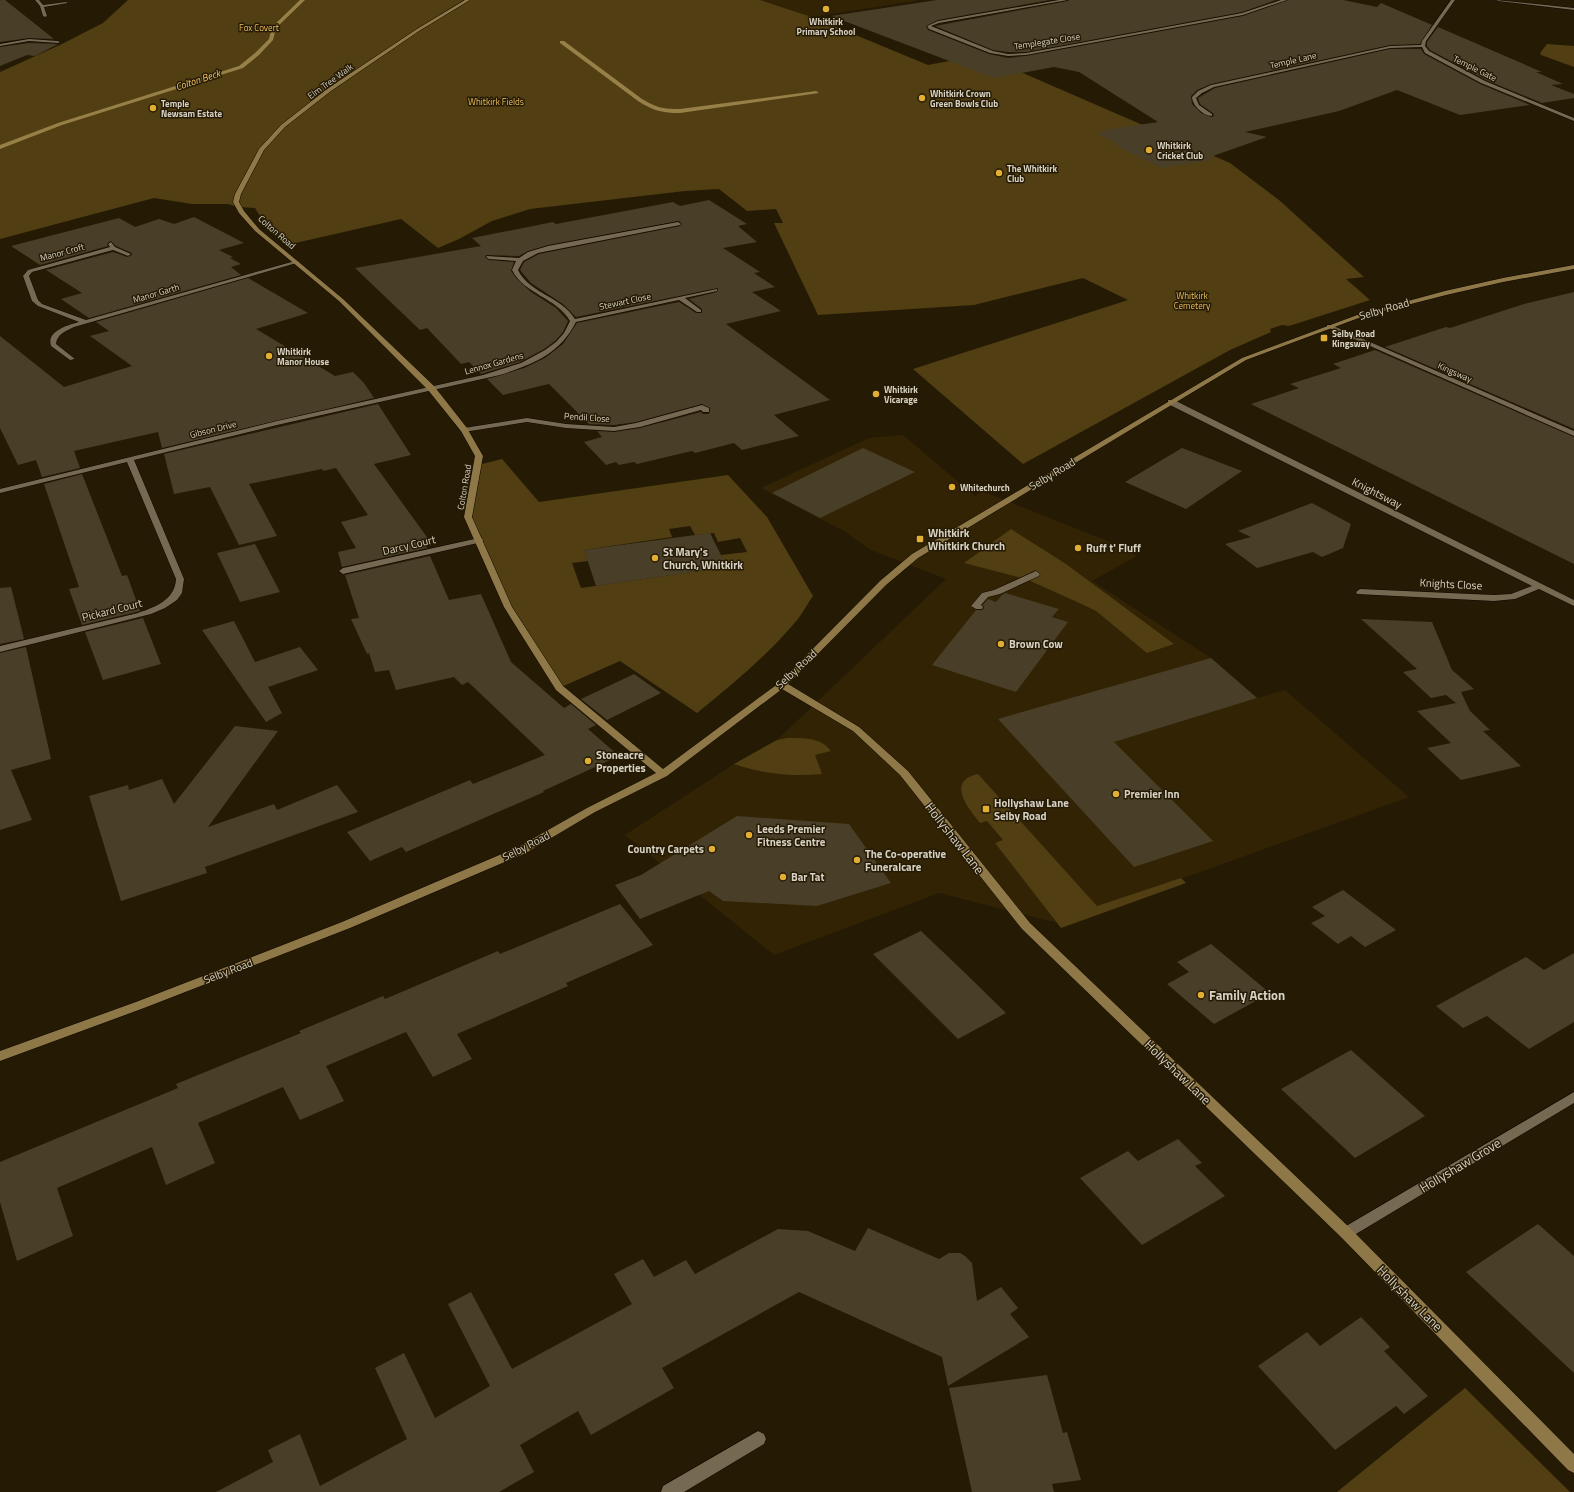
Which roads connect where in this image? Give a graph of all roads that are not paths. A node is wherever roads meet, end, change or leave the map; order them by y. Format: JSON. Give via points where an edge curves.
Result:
{"nodes":[{"id":1,"x":37,"y":0,"type":"edge"},
{"id":2,"x":468,"y":0,"type":"edge"},
{"id":3,"x":1066,"y":0,"type":"edge"},
{"id":4,"x":1285,"y":0,"type":"edge"},
{"id":5,"x":1453,"y":0,"type":"edge"},
{"id":6,"x":1498,"y":0,"type":"edge"},
{"id":7,"x":66,"y":3,"type":"dead end"},
{"id":8,"x":42,"y":6,"type":"junction"},
{"id":9,"x":1574,"y":9,"type":"edge"},
{"id":10,"x":45,"y":16,"type":"dead end"},
{"id":11,"x":58,"y":42,"type":"dead end"},
{"id":12,"x":0,"y":45,"type":"edge"},
{"id":13,"x":1423,"y":46,"type":"junction"},
{"id":14,"x":1210,"y":115,"type":"dead end"},
{"id":15,"x":1574,"y":120,"type":"edge"},
{"id":16,"x":238,"y":207,"type":"joint"},
{"id":17,"x":678,"y":224,"type":"dead end"},
{"id":18,"x":128,"y":254,"type":"dead end"},
{"id":19,"x":489,"y":258,"type":"dead end"},
{"id":20,"x":520,"y":260,"type":"junction"},
{"id":21,"x":297,"y":262,"type":"junction"},
{"id":22,"x":1574,"y":267,"type":"edge"},
{"id":23,"x":715,"y":290,"type":"dead end"},
{"id":24,"x":680,"y":298,"type":"junction"},
{"id":25,"x":699,"y":311,"type":"dead end"},
{"id":26,"x":573,"y":321,"type":"junction"},
{"id":27,"x":85,"y":322,"type":"junction"},
{"id":28,"x":1329,"y":326,"type":"junction"},
{"id":29,"x":72,"y":359,"type":"dead end"},
{"id":30,"x":431,"y":388,"type":"junction"},
{"id":31,"x":1171,"y":402,"type":"junction"},
{"id":32,"x":706,"y":410,"type":"dead end"},
{"id":33,"x":464,"y":430,"type":"junction"},
{"id":34,"x":1574,"y":434,"type":"edge"},
{"id":35,"x":130,"y":460,"type":"junction"},
{"id":36,"x":0,"y":491,"type":"edge"},
{"id":37,"x":479,"y":540,"type":"junction"},
{"id":38,"x":343,"y":571,"type":"dead end"},
{"id":39,"x":1036,"y":574,"type":"dead end"},
{"id":40,"x":1539,"y":586,"type":"junction"},
{"id":41,"x":1360,"y":592,"type":"dead end"},
{"id":42,"x":1574,"y":603,"type":"edge"},
{"id":43,"x":978,"y":608,"type":"dead end"},
{"id":44,"x":0,"y":649,"type":"edge"},
{"id":45,"x":782,"y":685,"type":"junction"},
{"id":46,"x":663,"y":774,"type":"junction"},
{"id":47,"x":0,"y":1056,"type":"edge"},
{"id":48,"x":1574,"y":1097,"type":"edge"},
{"id":49,"x":1346,"y":1233,"type":"junction"},
{"id":50,"x":758,"y":1439,"type":"dead end"},
{"id":51,"x":1574,"y":1465,"type":"edge"},
{"id":52,"x":669,"y":1492,"type":"edge"}],
"edges":[{"from":1,"to":8,"type":"street"},
{"from":2,"to":16,"type":"street","name":"Elm Tree Walk","via":[[329,90],[283,126],[262,149],[248,172],[238,194]]},
{"from":3,"to":4,"type":"street","name":"Templegate Close","via":[[938,22],[929,26],[992,52],[1017,55],[1243,14]]},
{"from":5,"to":13,"type":"street"},
{"from":6,"to":9,"type":"street"},
{"from":7,"to":8,"type":"street"},
{"from":8,"to":10,"type":"street"},
{"from":11,"to":12,"type":"street","via":[[29,40]]},
{"from":13,"to":14,"type":"street","name":"Temple Lane","via":[[1390,47],[1213,86],[1194,98],[1197,106]]},
{"from":13,"to":15,"type":"street","name":"Temple Gate","via":[[1432,55],[1483,82]]},
{"from":16,"to":21,"type":"street","name":"Colton Road","via":[[257,230]]},
{"from":17,"to":20,"type":"street","via":[[554,247],[534,252]]},
{"from":18,"to":27,"type":"street","name":"Manor Croft","via":[[112,245],[42,266],[30,271],[26,276],[35,301],[40,305]]},
{"from":19,"to":20,"type":"street"},
{"from":20,"to":26,"type":"street","via":[[515,270],[522,280],[564,307]]},
{"from":21,"to":27,"type":"street","name":"Manor Garth"},
{"from":21,"to":30,"type":"street","name":"Colton Road","via":[[341,300]]},
{"from":22,"to":28,"type":"street","name":"Selby Road","via":[[1444,293]]},
{"from":23,"to":24,"type":"street","name":"Stewart Close"},
{"from":24,"to":25,"type":"street"},
{"from":24,"to":26,"type":"street","name":"Stewart Close"},
{"from":26,"to":30,"type":"street","name":"Lennox Gardens","via":[[569,332],[557,345],[535,360],[513,369]]},
{"from":27,"to":29,"type":"street","name":"Manor Garth","via":[[62,330],[52,340],[53,345]]},
{"from":28,"to":31,"type":"street","name":"Selby Road","via":[[1244,359]]},
{"from":28,"to":34,"type":"street","name":"Kingsway"},
{"from":30,"to":33,"type":"street","name":"Colton Road"},
{"from":30,"to":35,"type":"street","name":"Gibson Drive"},
{"from":31,"to":40,"type":"street","name":"Knightsway"},
{"from":31,"to":45,"type":"street","name":"Selby Road","via":[[915,556],[883,583]]},
{"from":32,"to":33,"type":"street","name":"Pendil Close","via":[[702,407],[614,429],[527,420]]},
{"from":33,"to":37,"type":"street","name":"Colton Road","via":[[479,456],[468,517]]},
{"from":35,"to":36,"type":"street","name":"Gibson Drive"},
{"from":35,"to":44,"type":"street","name":"Pickard Court","via":[[180,579],[181,586],[177,594],[169,603],[141,615]]},
{"from":37,"to":38,"type":"street","name":"Darcy Court"},
{"from":37,"to":46,"type":"street","name":"Colton Road","via":[[508,607],[559,688]]},
{"from":39,"to":43,"type":"street","via":[[985,595],[974,606]]},
{"from":40,"to":41,"type":"street","name":"Knights Close","via":[[1512,597],[1494,598]]},
{"from":40,"to":42,"type":"street","name":"Knightsway"},
{"from":45,"to":46,"type":"street","name":"Selby Road"},
{"from":45,"to":49,"type":"street","name":"Hollyshaw Lane","via":[[856,729],[904,773],[1026,926]]},
{"from":46,"to":47,"type":"street","name":"Selby Road","via":[[591,810],[522,850],[346,925]]},
{"from":48,"to":49,"type":"street","name":"Hollyshaw Grove"},
{"from":49,"to":51,"type":"street","name":"Hollyshaw Lane"},
{"from":50,"to":52,"type":"street"}]}
